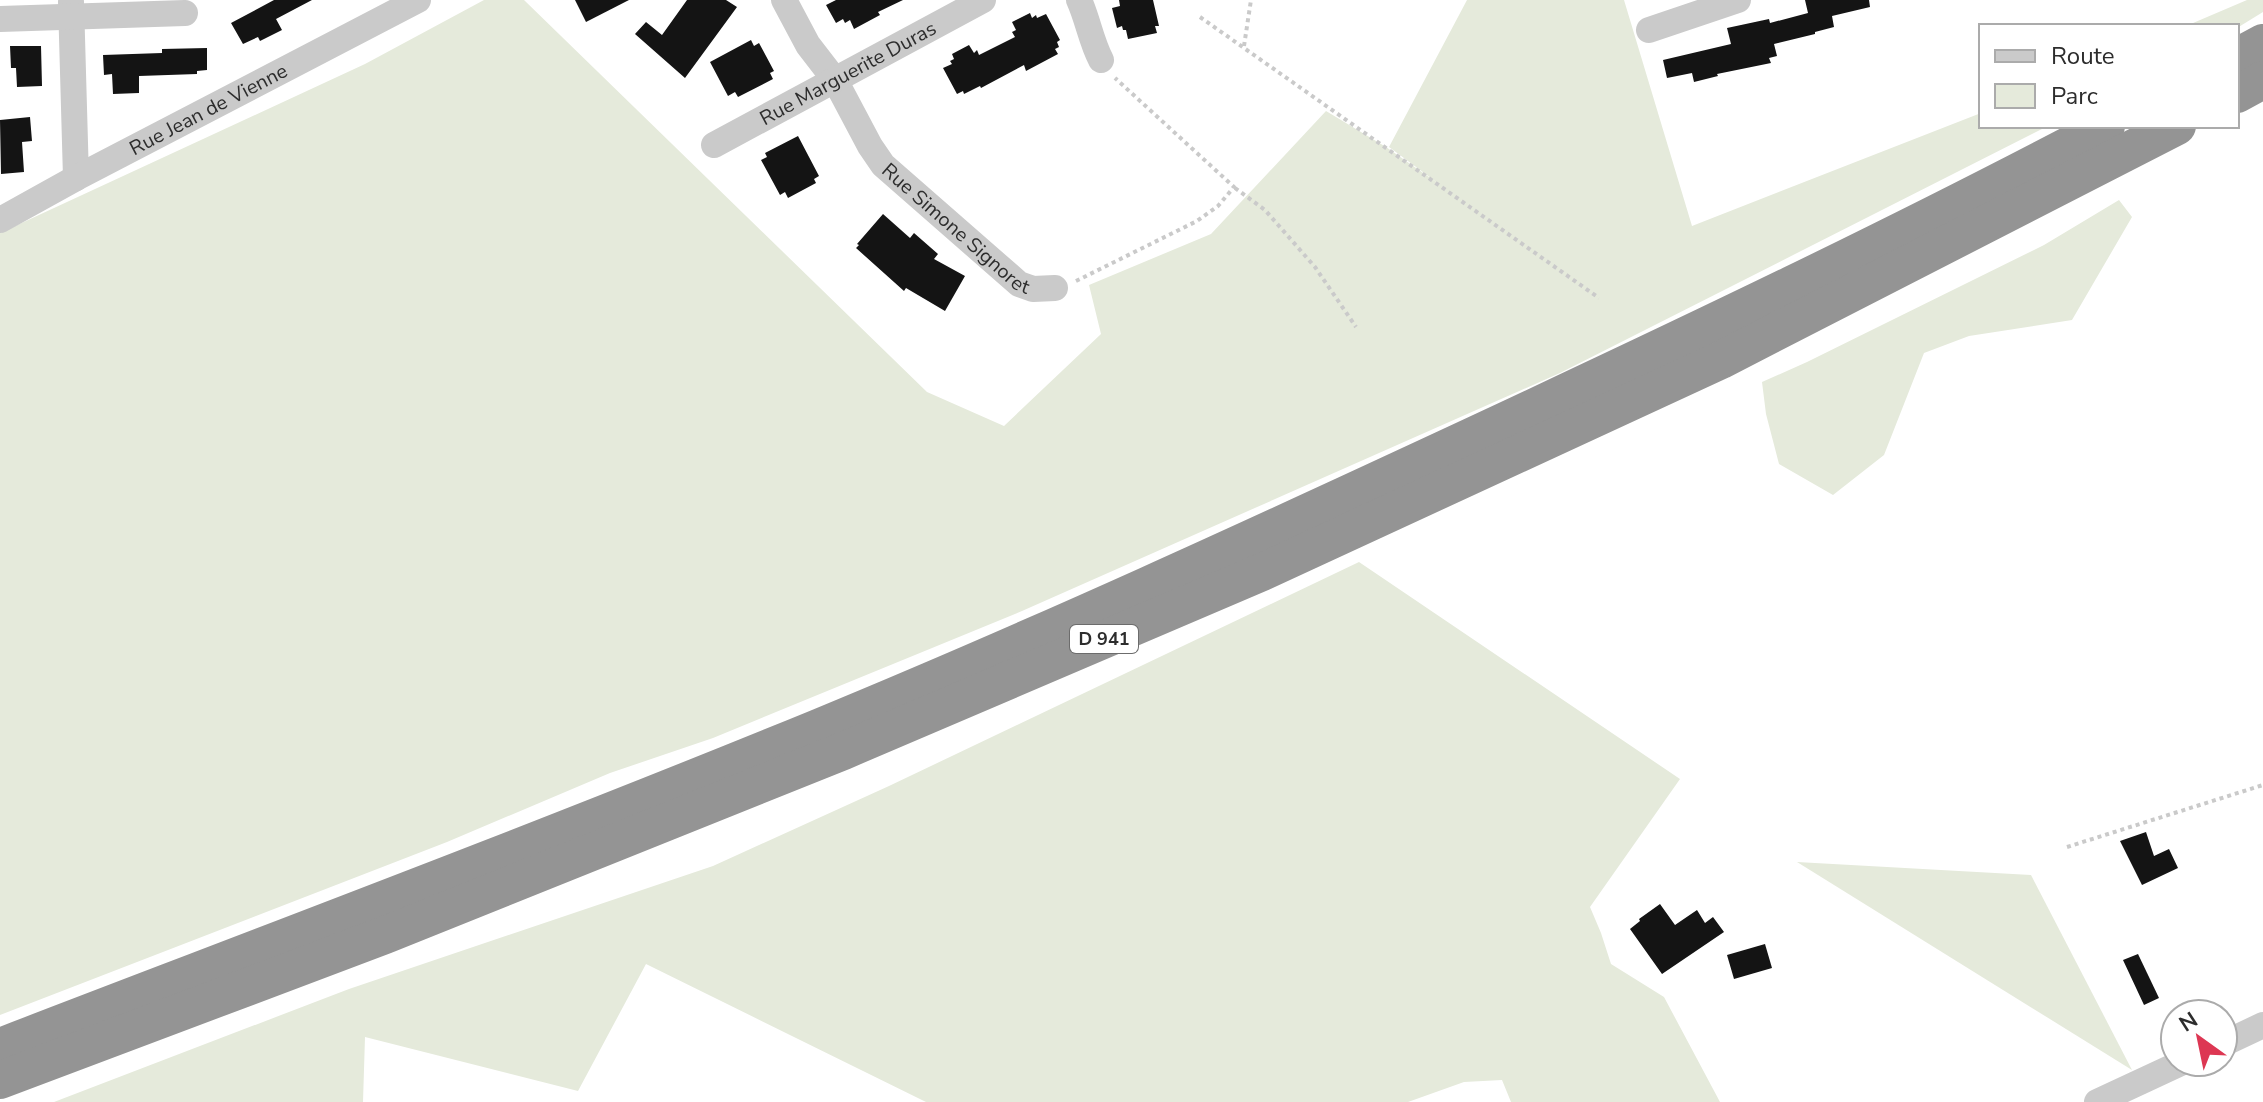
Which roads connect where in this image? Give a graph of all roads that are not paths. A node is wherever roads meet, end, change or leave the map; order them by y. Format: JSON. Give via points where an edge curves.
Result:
{"nodes":[{"id":1,"x":418,"y":0,"type":"edge"},
{"id":2,"x":784,"y":0,"type":"edge"},
{"id":3,"x":983,"y":0,"type":"edge"},
{"id":4,"x":1079,"y":0,"type":"edge"},
{"id":5,"x":1738,"y":0,"type":"edge"},
{"id":6,"x":71,"y":8,"type":"edge"},
{"id":7,"x":185,"y":13,"type":"dead end"},
{"id":8,"x":0,"y":19,"type":"edge"},
{"id":9,"x":1649,"y":30,"type":"dead end"},
{"id":10,"x":2263,"y":43,"type":"edge"},
{"id":11,"x":2239,"y":56,"type":"edge"},
{"id":12,"x":1101,"y":60,"type":"road end"},
{"id":13,"x":835,"y":80,"type":"junction"},
{"id":14,"x":2263,"y":80,"type":"edge"},
{"id":15,"x":2239,"y":93,"type":"edge"},
{"id":16,"x":2102,"y":128,"type":"edge"},
{"id":17,"x":2173,"y":128,"type":"edge"},
{"id":18,"x":714,"y":145,"type":"dead end"},
{"id":19,"x":76,"y":178,"type":"junction"},
{"id":20,"x":0,"y":220,"type":"edge"},
{"id":21,"x":1055,"y":288,"type":"road end"},
{"id":22,"x":2263,"y":1025,"type":"edge"},
{"id":23,"x":2239,"y":1036,"type":"edge"},
{"id":24,"x":0,"y":1047,"type":"edge"},
{"id":25,"x":2159,"y":1073,"type":"edge"},
{"id":26,"x":0,"y":1080,"type":"edge"},
{"id":27,"x":2097,"y":1102,"type":"edge"}],
"edges":[{"from":1,"to":19,"type":"street","name":"Rue Jean de Vienne"},
{"from":2,"to":13,"type":"street","name":"Rue Simone Signoret"},
{"from":3,"to":13,"type":"street","name":"Rue Marguerite Duras"},
{"from":4,"to":12,"type":"street"},
{"from":5,"to":9,"type":"street"},
{"from":6,"to":7,"type":"street"},
{"from":6,"to":8,"type":"street"},
{"from":6,"to":19,"type":"street"},
{"from":10,"to":11,"type":"highway"},
{"from":13,"to":18,"type":"street","name":"Rue Marguerite Duras"},
{"from":13,"to":21,"type":"street","name":"Rue Simone Signoret","via":[[883,165],[1019,284]]},
{"from":14,"to":15,"type":"highway"},
{"from":16,"to":24,"type":"highway","number":"D 941","via":[[1704,328],[1050,629],[543,839]]},
{"from":17,"to":26,"type":"highway","number":"D 941","via":[[1721,360],[1262,572],[843,751],[385,935]]},
{"from":19,"to":20,"type":"street","name":"Rue Jean de Vienne"},
{"from":22,"to":23,"type":"street"},
{"from":25,"to":27,"type":"street"}]}
